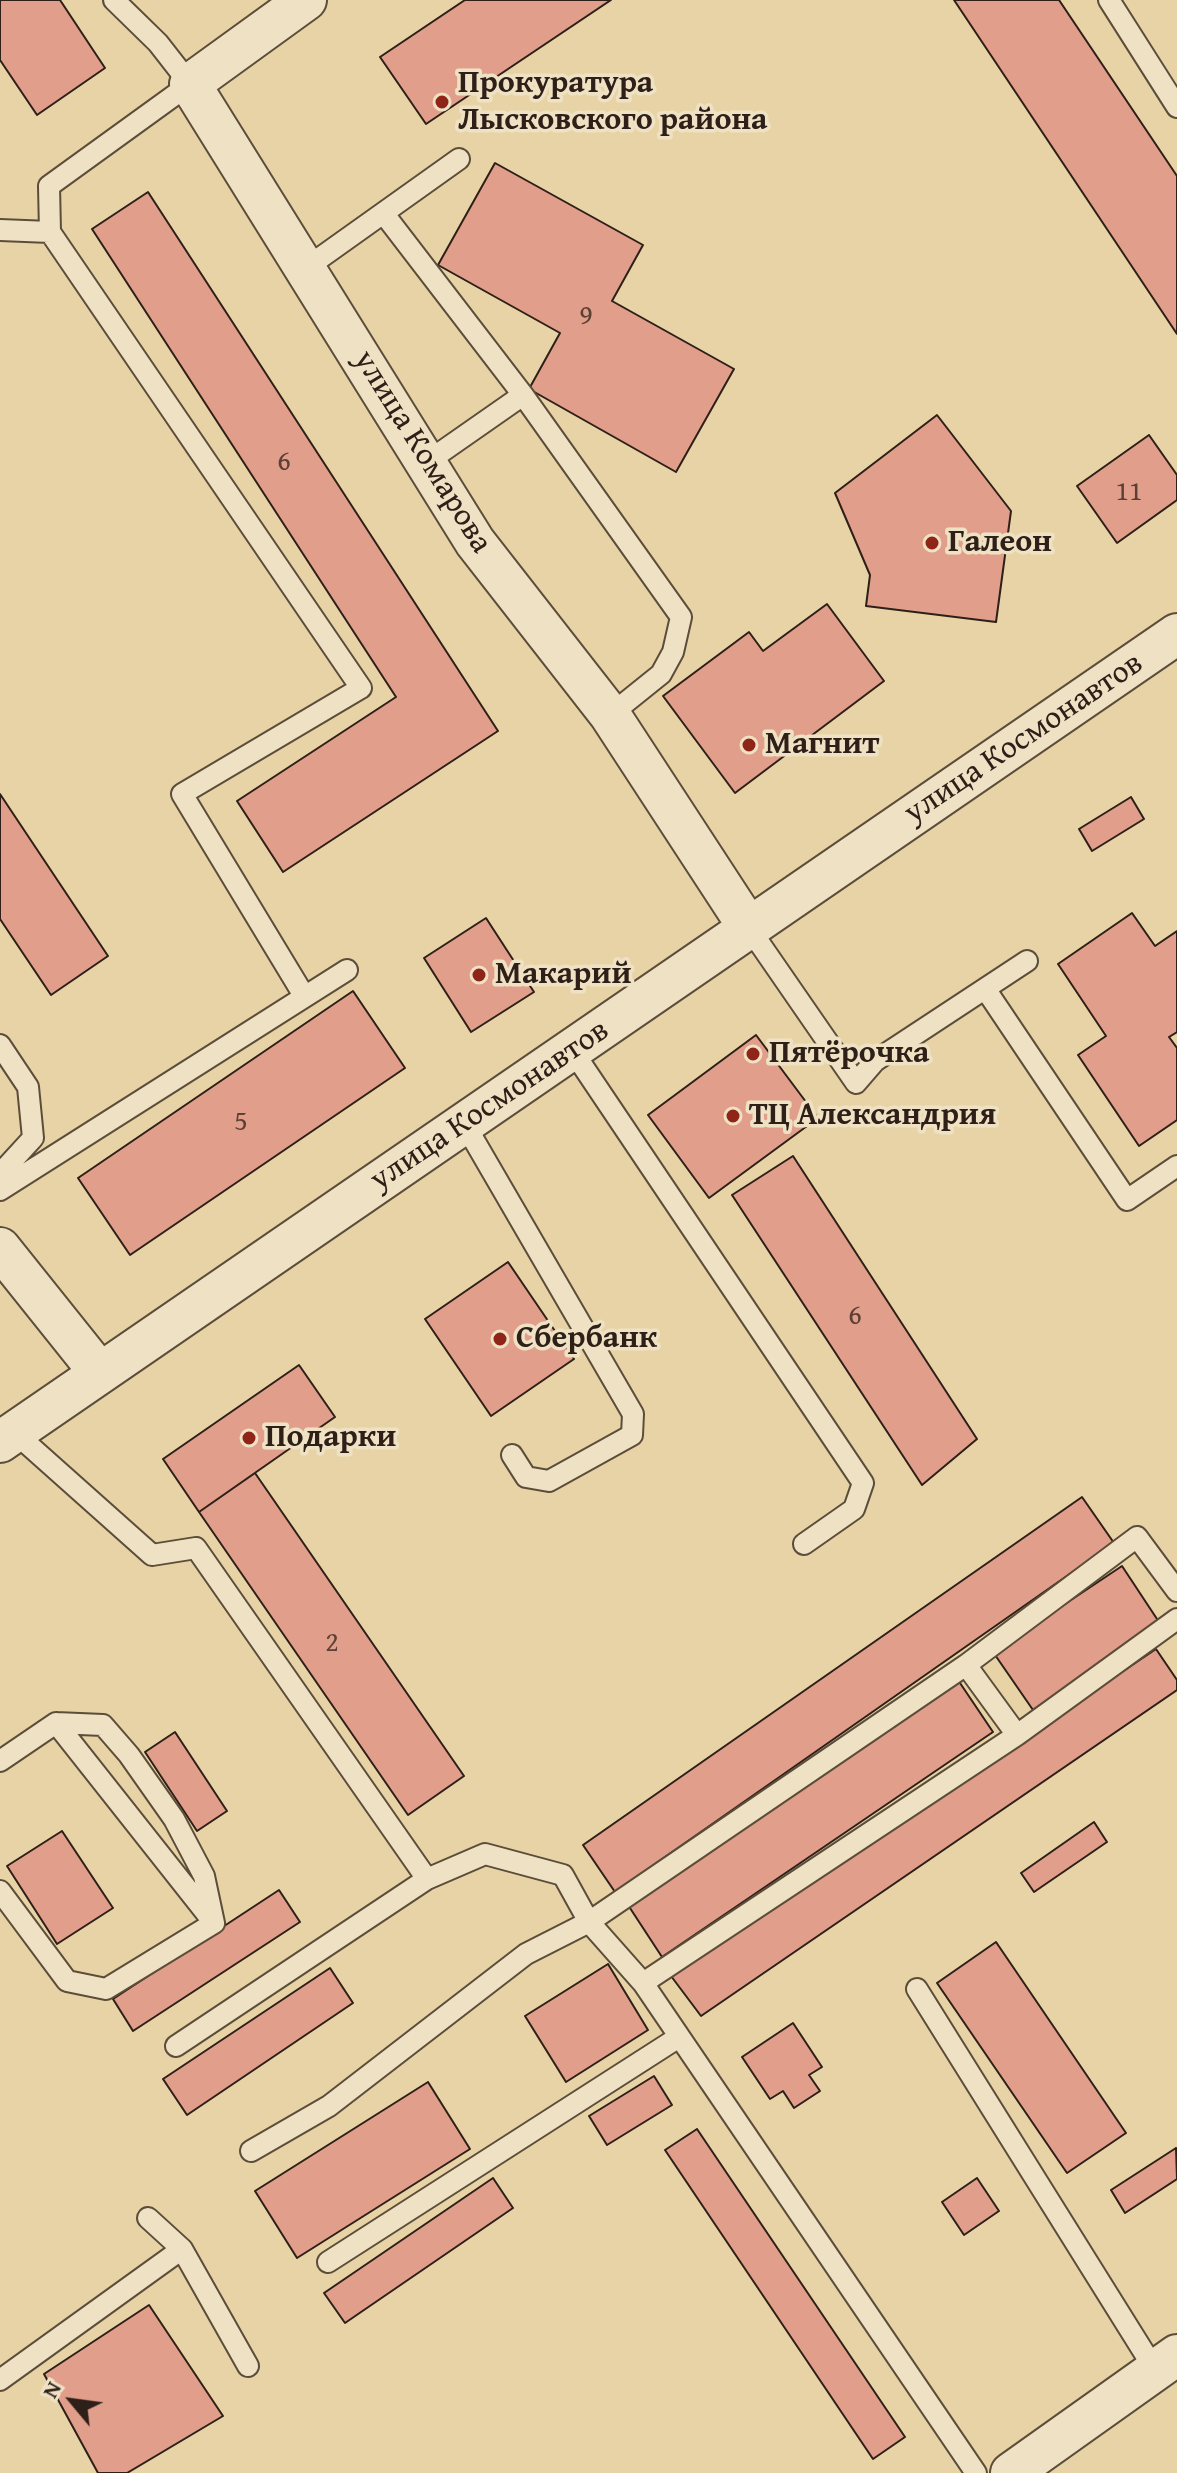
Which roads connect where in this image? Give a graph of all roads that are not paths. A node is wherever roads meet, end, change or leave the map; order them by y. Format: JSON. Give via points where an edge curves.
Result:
{"nodes":[{"id":1,"x":114,"y":0,"type":"edge"},
{"id":2,"x":306,"y":0,"type":"edge"},
{"id":3,"x":1109,"y":0,"type":"edge"},
{"id":4,"x":190,"y":84,"type":"junction"},
{"id":5,"x":1177,"y":107,"type":"edge"},
{"id":6,"x":459,"y":159,"type":"dead end"},
{"id":7,"x":384,"y":214,"type":"junction"},
{"id":8,"x":0,"y":230,"type":"edge"},
{"id":9,"x":50,"y":232,"type":"junction"},
{"id":10,"x":306,"y":268,"type":"junction"},
{"id":11,"x":523,"y":395,"type":"junction"},
{"id":12,"x":427,"y":462,"type":"junction"},
{"id":13,"x":1177,"y":634,"type":"edge"},
{"id":14,"x":610,"y":715,"type":"junction"},
{"id":15,"x":749,"y":928,"type":"junction"},
{"id":16,"x":1027,"y":961,"type":"dead end"},
{"id":17,"x":347,"y":970,"type":"dead end"},
{"id":18,"x":986,"y":990,"type":"junction"},
{"id":19,"x":303,"y":994,"type":"junction"},
{"id":20,"x":0,"y":1045,"type":"edge"},
{"id":21,"x":572,"y":1050,"type":"junction"},
{"id":22,"x":464,"y":1123,"type":"junction"},
{"id":23,"x":1177,"y":1166,"type":"edge"},
{"id":24,"x":0,"y":1174,"type":"edge"},
{"id":25,"x":0,"y":1190,"type":"edge"},
{"id":26,"x":0,"y":1248,"type":"edge"},
{"id":27,"x":100,"y":1373,"type":"junction"},
{"id":28,"x":7,"y":1437,"type":"edge"},
{"id":29,"x":512,"y":1455,"type":"dead end"},
{"id":30,"x":804,"y":1544,"type":"dead end"},
{"id":31,"x":1177,"y":1591,"type":"edge"},
{"id":32,"x":1177,"y":1619,"type":"edge"},
{"id":33,"x":966,"y":1665,"type":"junction"},
{"id":34,"x":56,"y":1723,"type":"junction"},
{"id":35,"x":1017,"y":1735,"type":"junction"},
{"id":36,"x":0,"y":1761,"type":"edge"},
{"id":37,"x":427,"y":1879,"type":"junction"},
{"id":38,"x":0,"y":1891,"type":"edge"},
{"id":39,"x":589,"y":1922,"type":"junction"},
{"id":40,"x":214,"y":1923,"type":"junction"},
{"id":41,"x":643,"y":1983,"type":"junction"},
{"id":42,"x":917,"y":1989,"type":"dead end"},
{"id":43,"x":679,"y":2037,"type":"junction"},
{"id":44,"x":176,"y":2046,"type":"dead end"},
{"id":45,"x":251,"y":2151,"type":"dead end"},
{"id":46,"x":148,"y":2218,"type":"dead end"},
{"id":47,"x":182,"y":2249,"type":"junction"},
{"id":48,"x":328,"y":2262,"type":"dead end"},
{"id":49,"x":1166,"y":2363,"type":"edge"},
{"id":50,"x":248,"y":2366,"type":"dead end"},
{"id":51,"x":0,"y":2380,"type":"edge"},
{"id":52,"x":976,"y":2473,"type":"edge"},
{"id":53,"x":1011,"y":2473,"type":"edge"}],
"edges":[{"from":1,"to":4,"type":"lane"},
{"from":2,"to":4,"type":"street"},
{"from":3,"to":5,"type":"lane"},
{"from":4,"to":9,"type":"lane","via":[[49,186]]},
{"from":4,"to":10,"type":"street","name":"улица Комарова"},
{"from":6,"to":7,"type":"lane"},
{"from":7,"to":10,"type":"lane"},
{"from":7,"to":11,"type":"lane"},
{"from":8,"to":9,"type":"lane"},
{"from":9,"to":19,"type":"lane","via":[[361,688],[182,794]]},
{"from":10,"to":12,"type":"street","name":"улица Комарова"},
{"from":11,"to":12,"type":"lane"},
{"from":11,"to":14,"type":"lane","via":[[681,617],[673,652],[661,674]]},
{"from":12,"to":14,"type":"street","name":"улица Комарова","via":[[475,542]]},
{"from":13,"to":15,"type":"street","name":"улица Космонавтов"},
{"from":14,"to":15,"type":"street","name":"улица Комарова"},
{"from":15,"to":18,"type":"lane","via":[[856,1083],[875,1061]]},
{"from":15,"to":21,"type":"street","name":"улица Космонавтов"},
{"from":16,"to":18,"type":"lane"},
{"from":17,"to":19,"type":"lane"},
{"from":18,"to":23,"type":"lane","via":[[1127,1200]]},
{"from":19,"to":25,"type":"lane"},
{"from":20,"to":24,"type":"lane","via":[[28,1087],[33,1138]]},
{"from":21,"to":22,"type":"street","name":"улица Космонавтов"},
{"from":21,"to":30,"type":"lane","via":[[863,1483],[854,1509]]},
{"from":22,"to":27,"type":"street","name":"улица Космонавтов"},
{"from":22,"to":29,"type":"lane","via":[[633,1414],[632,1435],[549,1481],[526,1477]]},
{"from":26,"to":27,"type":"street"},
{"from":27,"to":28,"type":"street","name":"улица Космонавтов"},
{"from":28,"to":37,"type":"lane","via":[[152,1555],[196,1548]]},
{"from":31,"to":33,"type":"lane","via":[[1137,1537]]},
{"from":32,"to":35,"type":"lane"},
{"from":33,"to":35,"type":"lane"},
{"from":33,"to":39,"type":"lane"},
{"from":34,"to":36,"type":"lane"},
{"from":34,"to":40,"type":"lane"},
{"from":34,"to":40,"type":"lane","via":[[103,1725],[129,1755],[174,1819],[204,1876]]},
{"from":35,"to":41,"type":"lane"},
{"from":37,"to":39,"type":"lane","via":[[485,1854],[563,1875]]},
{"from":37,"to":44,"type":"lane"},
{"from":38,"to":40,"type":"lane","via":[[67,1981],[106,1989]]},
{"from":39,"to":41,"type":"lane"},
{"from":39,"to":45,"type":"lane","via":[[526,1954],[329,2106]]},
{"from":41,"to":43,"type":"lane"},
{"from":42,"to":49,"type":"lane"},
{"from":43,"to":48,"type":"lane"},
{"from":43,"to":52,"type":"lane"},
{"from":46,"to":47,"type":"lane"},
{"from":47,"to":50,"type":"lane"},
{"from":47,"to":51,"type":"lane"},
{"from":49,"to":53,"type":"street"}]}
